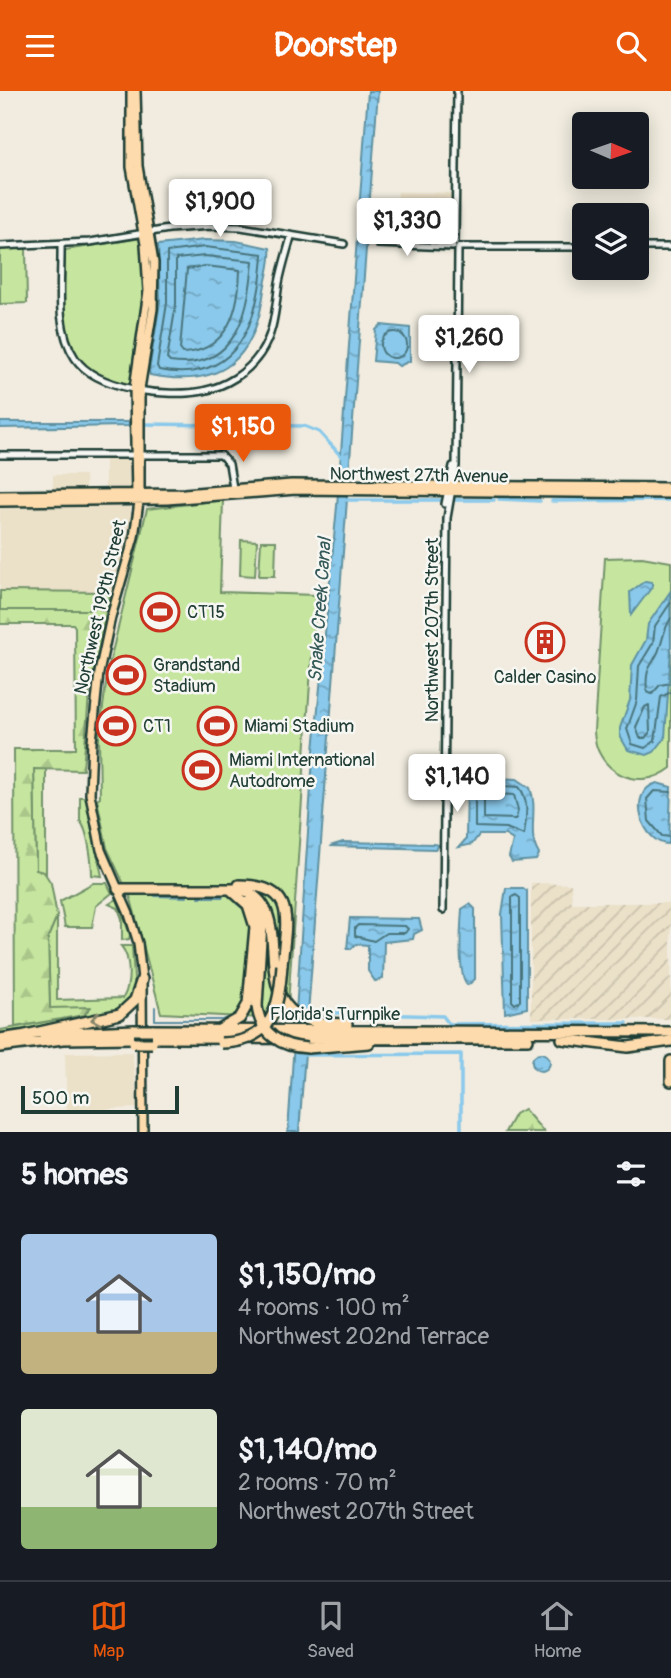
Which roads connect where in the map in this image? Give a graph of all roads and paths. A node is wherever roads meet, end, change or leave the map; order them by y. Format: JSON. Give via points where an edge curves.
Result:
{"nodes":[{"id":1,"x":131,"y":91,"type":"edge"},
{"id":2,"x":136,"y":91,"type":"edge"},
{"id":3,"x":457,"y":91,"type":"edge"},
{"id":4,"x":146,"y":232,"type":"junction"},
{"id":5,"x":291,"y":237,"type":"junction"},
{"id":6,"x":61,"y":244,"type":"junction"},
{"id":7,"x":344,"y":244,"type":"dead end"},
{"id":8,"x":378,"y":244,"type":"dead end"},
{"id":9,"x":456,"y":245,"type":"junction"},
{"id":10,"x":0,"y":246,"type":"edge"},
{"id":11,"x":572,"y":247,"type":"edge"},
{"id":12,"x":649,"y":247,"type":"edge"},
{"id":13,"x":671,"y":247,"type":"edge"},
{"id":14,"x":137,"y":389,"type":"junction"},
{"id":15,"x":137,"y":454,"type":"junction"},
{"id":16,"x":0,"y":455,"type":"edge"},
{"id":17,"x":233,"y":488,"type":"junction"},
{"id":18,"x":264,"y":488,"type":"junction"},
{"id":19,"x":449,"y":488,"type":"junction"},
{"id":20,"x":669,"y":492,"type":"edge"},
{"id":21,"x":0,"y":495,"type":"edge"},
{"id":22,"x":67,"y":495,"type":"junction"},
{"id":23,"x":201,"y":495,"type":"junction"},
{"id":24,"x":137,"y":497,"type":"junction"},
{"id":25,"x":56,"y":501,"type":"junction"},
{"id":26,"x":0,"y":502,"type":"edge"},
{"id":27,"x":118,"y":889,"type":"junction"},
{"id":28,"x":227,"y":889,"type":"junction"},
{"id":29,"x":443,"y":910,"type":"dead end"},
{"id":30,"x":142,"y":979,"type":"junction"},
{"id":31,"x":310,"y":1029,"type":"junction"},
{"id":32,"x":219,"y":1030,"type":"junction"},
{"id":33,"x":671,"y":1030,"type":"edge"},
{"id":34,"x":292,"y":1033,"type":"junction"},
{"id":35,"x":17,"y":1037,"type":"junction"},
{"id":36,"x":134,"y":1037,"type":"junction"},
{"id":37,"x":152,"y":1037,"type":"junction"},
{"id":38,"x":0,"y":1039,"type":"edge"},
{"id":39,"x":428,"y":1039,"type":"junction"},
{"id":40,"x":562,"y":1039,"type":"junction"},
{"id":41,"x":671,"y":1040,"type":"edge"},
{"id":42,"x":0,"y":1047,"type":"edge"},
{"id":43,"x":0,"y":1053,"type":"edge"},
{"id":44,"x":671,"y":1061,"type":"edge"},
{"id":45,"x":671,"y":1081,"type":"edge"},
{"id":46,"x":144,"y":1132,"type":"edge"}],
"edges":[{"from":1,"to":4,"type":"main road","name":"Northwest 199th Street","via":[[131,167]]},
{"from":2,"to":4,"type":"main road","name":"Northwest 199th Street"},
{"from":3,"to":9,"type":"street","name":"Northwest 207th Street"},
{"from":4,"to":5,"type":"street","via":[[225,226]]},
{"from":4,"to":6,"type":"street"},
{"from":4,"to":14,"type":"main road","name":"Northwest 199th Street","via":[[154,301]]},
{"from":5,"to":7,"type":"street"},
{"from":5,"to":14,"type":"street","via":[[273,325],[254,361],[230,381],[203,391]]},
{"from":6,"to":10,"type":"street"},
{"from":6,"to":14,"type":"street","via":[[64,333],[75,359],[107,384]]},
{"from":8,"to":9,"type":"street"},
{"from":9,"to":11,"type":"street"},
{"from":9,"to":19,"type":"street","name":"Northwest 207th Street","via":[[456,459]]},
{"from":12,"to":13,"type":"street"},
{"from":14,"to":15,"type":"main road","name":"Northwest 199th Street"},
{"from":15,"to":16,"type":"street"},
{"from":15,"to":17,"type":"street","via":[[223,456]]},
{"from":15,"to":24,"type":"main road","name":"Northwest 199th Street"},
{"from":17,"to":18,"type":"main road","name":"Northwest 27th Avenue"},
{"from":17,"to":23,"type":"main road","name":"Northwest 27th Avenue"},
{"from":18,"to":19,"type":"main road","name":"Northwest 27th Avenue"},
{"from":18,"to":23,"type":"main road","name":"Northwest 27th Avenue"},
{"from":19,"to":20,"type":"main road","name":"Northwest 27th Avenue"},
{"from":19,"to":29,"type":"street","name":"Northwest 207th Street"},
{"from":21,"to":22,"type":"main road","name":"Northwest 27th Avenue"},
{"from":22,"to":24,"type":"main road","name":"Northwest 27th Avenue"},
{"from":22,"to":25,"type":"main road"},
{"from":23,"to":24,"type":"main road","name":"Northwest 27th Avenue"},
{"from":24,"to":25,"type":"main road","name":"Northwest 27th Avenue"},
{"from":24,"to":27,"type":"main road","name":"Northwest 199th Street","via":[[134,537],[104,645],[92,740],[92,813]]},
{"from":25,"to":26,"type":"main road","name":"Northwest 27th Avenue"},
{"from":27,"to":28,"type":"highway"},
{"from":27,"to":30,"type":"main road","name":"Northwest 199th Street","via":[[136,935]]},
{"from":28,"to":31,"type":"highway","via":[[251,893],[267,909],[273,975],[284,999]]},
{"from":28,"to":32,"type":"highway","via":[[248,905],[255,920],[249,997],[240,1018]]},
{"from":28,"to":37,"type":"highway","bridge":true,"via":[[259,885],[279,897],[286,915],[279,1002],[269,1022],[252,1037],[221,1043]]},
{"from":28,"to":39,"type":"highway","bridge":true,"via":[[250,900],[261,916],[257,1006],[260,1021],[271,1036],[284,1044],[308,1048]]},
{"from":30,"to":35,"type":"highway","one_way":true,"via":[[133,1004],[120,1014]]},
{"from":30,"to":46,"type":"main road","name":"Northwest 199th Street"},
{"from":31,"to":33,"type":"highway","name":"Florida's Turnpike"},
{"from":31,"to":34,"type":"highway","name":"Florida's Turnpike"},
{"from":31,"to":39,"type":"highway","name":"Florida's Turnpike"},
{"from":32,"to":34,"type":"highway","name":"Florida's Turnpike"},
{"from":32,"to":37,"type":"highway","name":"Florida's Turnpike"},
{"from":34,"to":37,"type":"highway","name":"Florida's Turnpike"},
{"from":35,"to":36,"type":"highway","name":"Florida's Turnpike"},
{"from":35,"to":38,"type":"highway","name":"Florida's Turnpike"},
{"from":36,"to":37,"type":"highway","name":"Florida's Turnpike","bridge":true},
{"from":36,"to":42,"type":"highway","name":"Florida's Turnpike"},
{"from":36,"to":43,"type":"highway"},
{"from":39,"to":40,"type":"highway","name":"Florida's Turnpike"},
{"from":40,"to":41,"type":"highway","name":"Florida's Turnpike"},
{"from":40,"to":41,"type":"highway","via":[[628,1047]]},
{"from":44,"to":45,"type":"highway"}]}
